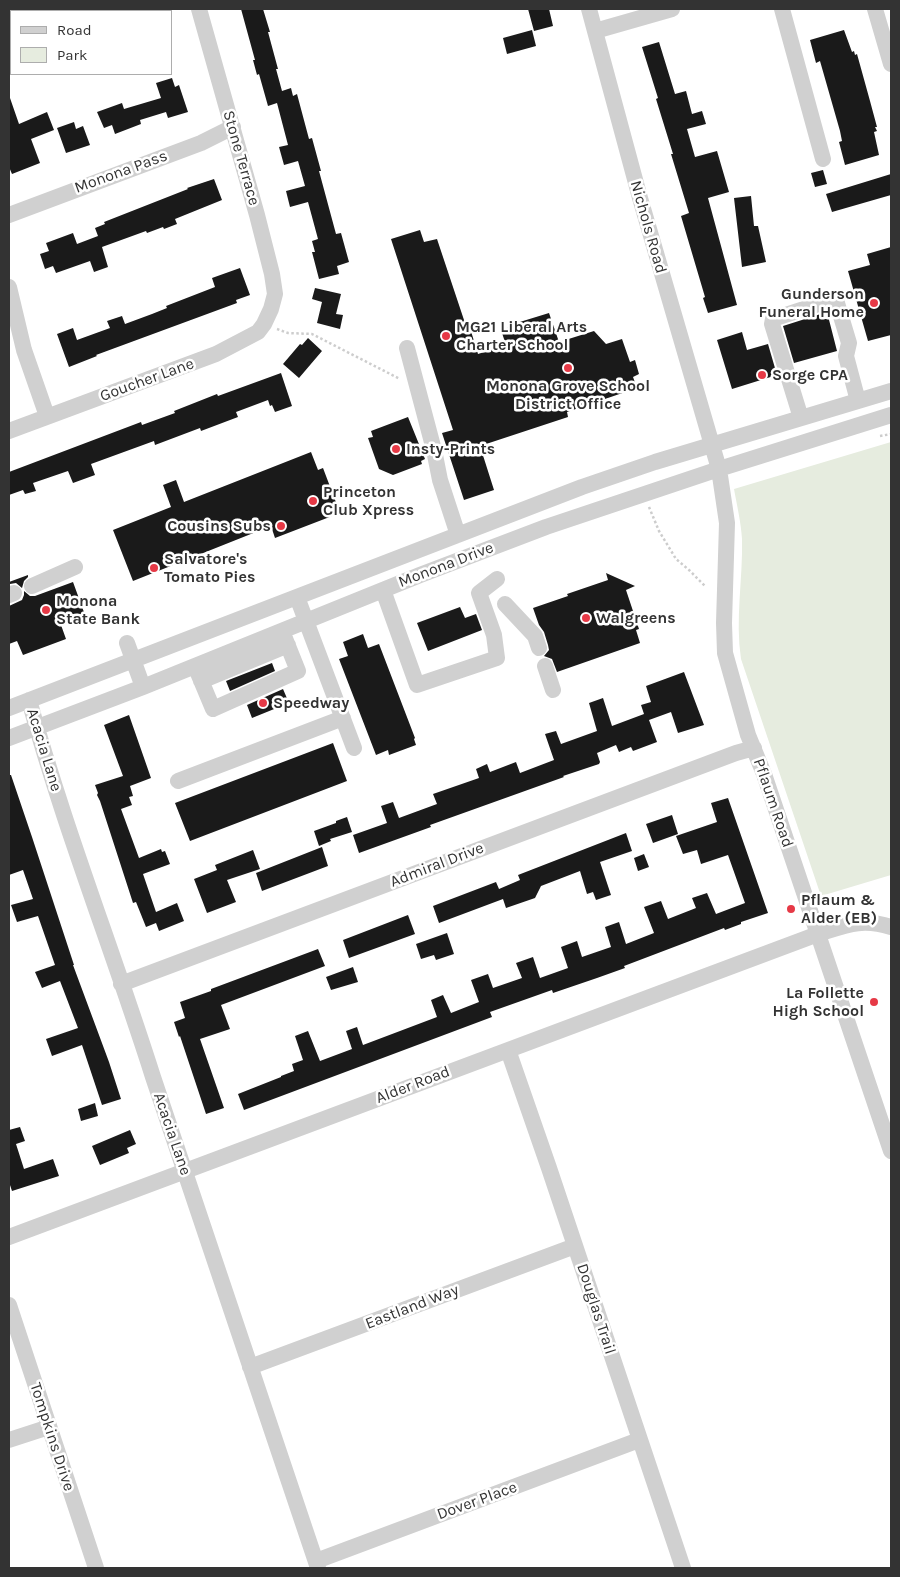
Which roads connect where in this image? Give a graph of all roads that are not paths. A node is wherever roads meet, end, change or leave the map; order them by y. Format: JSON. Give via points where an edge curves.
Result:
{"nodes":[{"id":1,"x":199,"y":9,"type":"edge"},
{"id":2,"x":589,"y":9,"type":"edge"},
{"id":3,"x":672,"y":9,"type":"edge"},
{"id":4,"x":782,"y":9,"type":"edge"},
{"id":5,"x":875,"y":9,"type":"edge"},
{"id":6,"x":595,"y":31,"type":"junction"},
{"id":7,"x":891,"y":64,"type":"edge"},
{"id":8,"x":233,"y":127,"type":"junction"},
{"id":9,"x":823,"y":159,"type":"dead end"},
{"id":10,"x":9,"y":214,"type":"edge"},
{"id":11,"x":9,"y":287,"type":"edge"},
{"id":12,"x":271,"y":309,"type":"joint"},
{"id":13,"x":407,"y":348,"type":"dead end"},
{"id":14,"x":891,"y":391,"type":"edge"},
{"id":15,"x":858,"y":401,"type":"junction"},
{"id":16,"x":891,"y":415,"type":"edge"},
{"id":17,"x":47,"y":416,"type":"junction"},
{"id":18,"x":801,"y":418,"type":"junction"},
{"id":19,"x":9,"y":431,"type":"edge"},
{"id":20,"x":711,"y":445,"type":"junction"},
{"id":21,"x":719,"y":469,"type":"junction"},
{"id":22,"x":458,"y":535,"type":"junction"},
{"id":23,"x":75,"y":567,"type":"dead end"},
{"id":24,"x":498,"y":579,"type":"dead end"},
{"id":25,"x":32,"y":586,"type":"dead end"},
{"id":26,"x":383,"y":590,"type":"junction"},
{"id":27,"x":297,"y":598,"type":"junction"},
{"id":28,"x":505,"y":604,"type":"dead end"},
{"id":29,"x":306,"y":621,"type":"junction"},
{"id":30,"x":285,"y":638,"type":"junction"},
{"id":31,"x":127,"y":643,"type":"dead end"},
{"id":32,"x":539,"y":648,"type":"dead end"},
{"id":33,"x":133,"y":660,"type":"junction"},
{"id":34,"x":545,"y":666,"type":"dead end"},
{"id":35,"x":198,"y":674,"type":"junction"},
{"id":36,"x":143,"y":687,"type":"junction"},
{"id":37,"x":553,"y":690,"type":"dead end"},
{"id":38,"x":29,"y":700,"type":"junction"},
{"id":39,"x":9,"y":708,"type":"edge"},
{"id":40,"x":343,"y":718,"type":"junction"},
{"id":41,"x":37,"y":728,"type":"junction"},
{"id":42,"x":9,"y":738,"type":"edge"},
{"id":43,"x":354,"y":748,"type":"dead end"},
{"id":44,"x":754,"y":748,"type":"junction"},
{"id":45,"x":178,"y":781,"type":"dead end"},
{"id":46,"x":891,"y":927,"type":"edge"},
{"id":47,"x":818,"y":934,"type":"junction"},
{"id":48,"x":121,"y":984,"type":"junction"},
{"id":49,"x":508,"y":1050,"type":"junction"},
{"id":50,"x":891,"y":1151,"type":"edge"},
{"id":51,"x":185,"y":1171,"type":"junction"},
{"id":52,"x":9,"y":1237,"type":"edge"},
{"id":53,"x":575,"y":1246,"type":"junction"},
{"id":54,"x":9,"y":1305,"type":"edge"},
{"id":55,"x":250,"y":1367,"type":"junction"},
{"id":56,"x":48,"y":1427,"type":"junction"},
{"id":57,"x":9,"y":1440,"type":"edge"},
{"id":58,"x":639,"y":1440,"type":"junction"},
{"id":59,"x":317,"y":1565,"type":"edge"},
{"id":60,"x":96,"y":1568,"type":"edge"},
{"id":61,"x":684,"y":1568,"type":"edge"}],
"edges":[{"from":1,"to":8,"type":"street","name":"Stone Terrace"},
{"from":2,"to":6,"type":"street","name":"Nichols Road"},
{"from":3,"to":6,"type":"street"},
{"from":4,"to":9,"type":"street"},
{"from":5,"to":7,"type":"street"},
{"from":6,"to":20,"type":"street","name":"Nichols Road"},
{"from":8,"to":10,"type":"street","name":"Monona Pass","via":[[201,143]]},
{"from":8,"to":12,"type":"street","name":"Stone Terrace","via":[[272,274],[275,294]]},
{"from":11,"to":17,"type":"street","via":[[24,350]]},
{"from":12,"to":17,"type":"street","name":"Goucher Lane","via":[[258,332],[216,354]]},
{"from":13,"to":22,"type":"street","via":[[440,480]]},
{"from":14,"to":15,"type":"street","name":"Monona Drive"},
{"from":15,"to":18,"type":"street","name":"Monona Drive"},
{"from":15,"to":18,"type":"street","via":[[846,356],[847,335],[837,303],[828,302],[774,319],[772,324]]},
{"from":16,"to":21,"type":"street","name":"Monona Drive"},
{"from":17,"to":19,"type":"street","name":"Goucher Lane"},
{"from":18,"to":20,"type":"street","name":"Monona Drive"},
{"from":20,"to":21,"type":"street","name":"Pflaum Road"},
{"from":20,"to":22,"type":"street","name":"Monona Drive","via":[[582,487]]},
{"from":21,"to":26,"type":"street","name":"Monona Drive","via":[[546,527]]},
{"from":21,"to":44,"type":"street","name":"Pflaum Road","via":[[727,523],[725,653]]},
{"from":22,"to":27,"type":"street","name":"Monona Drive"},
{"from":23,"to":25,"type":"street"},
{"from":24,"to":26,"type":"street","via":[[479,593],[494,635],[497,658],[417,684]]},
{"from":26,"to":29,"type":"street","name":"Monona Drive"},
{"from":27,"to":29,"type":"street"},
{"from":27,"to":33,"type":"street","name":"Monona Drive"},
{"from":28,"to":32,"type":"street","via":[[535,636]]},
{"from":29,"to":30,"type":"street","name":"Monona Drive"},
{"from":29,"to":40,"type":"street"},
{"from":30,"to":35,"type":"street","name":"Monona Drive"},
{"from":30,"to":35,"type":"street","via":[[298,672],[213,709]]},
{"from":31,"to":33,"type":"street"},
{"from":33,"to":36,"type":"street"},
{"from":33,"to":38,"type":"street","name":"Monona Drive"},
{"from":34,"to":37,"type":"street"},
{"from":35,"to":36,"type":"street","name":"Monona Drive"},
{"from":36,"to":41,"type":"street","name":"Monona Drive"},
{"from":38,"to":39,"type":"street","name":"Monona Drive"},
{"from":38,"to":41,"type":"street","name":"Acacia Lane"},
{"from":40,"to":43,"type":"street"},
{"from":40,"to":45,"type":"street"},
{"from":41,"to":42,"type":"street","name":"Monona Drive"},
{"from":41,"to":48,"type":"street","name":"Acacia Lane"},
{"from":44,"to":47,"type":"street","name":"Pflaum Road"},
{"from":44,"to":48,"type":"street","name":"Admiral Drive"},
{"from":46,"to":47,"type":"street","name":"Alder Road","via":[[875,922],[850,924]]},
{"from":47,"to":49,"type":"street","name":"Alder Road"},
{"from":47,"to":50,"type":"street","name":"Pflaum Road"},
{"from":48,"to":51,"type":"street","name":"Acacia Lane"},
{"from":49,"to":51,"type":"street","name":"Alder Road"},
{"from":49,"to":53,"type":"street","name":"Douglas Trail"},
{"from":51,"to":52,"type":"street","name":"Alder Road"},
{"from":51,"to":55,"type":"street","name":"Acacia Lane"},
{"from":53,"to":55,"type":"street","name":"Eastland Way"},
{"from":53,"to":58,"type":"street","name":"Douglas Trail"},
{"from":54,"to":56,"type":"street","name":"Tompkins Drive"},
{"from":55,"to":59,"type":"street","name":"Acacia Lane"},
{"from":56,"to":57,"type":"street"},
{"from":56,"to":60,"type":"street","name":"Tompkins Drive"},
{"from":58,"to":59,"type":"street","name":"Dover Place"},
{"from":58,"to":61,"type":"street","name":"Douglas Trail"}]}
